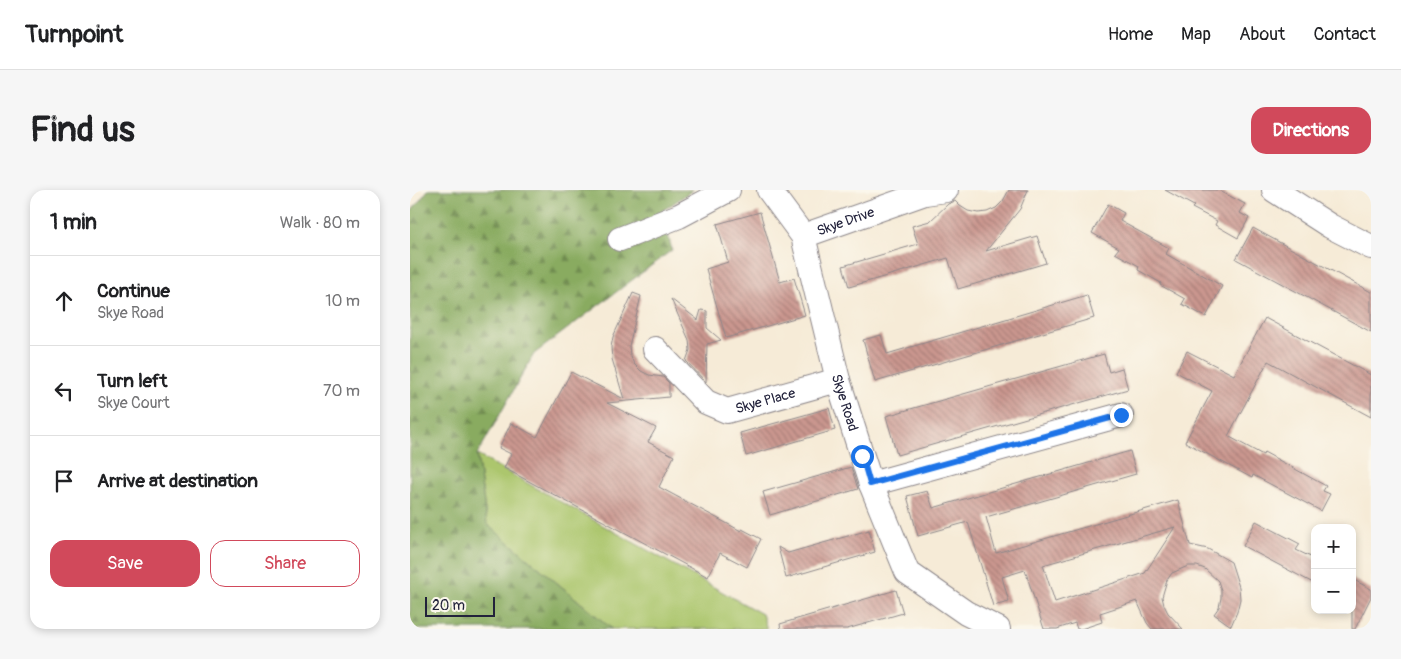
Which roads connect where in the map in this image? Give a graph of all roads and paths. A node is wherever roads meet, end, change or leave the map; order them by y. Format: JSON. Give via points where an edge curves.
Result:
{"nodes":[{"id":1,"x":728,"y":190,"type":"edge"},
{"id":2,"x":769,"y":190,"type":"edge"},
{"id":3,"x":946,"y":190,"type":"edge"},
{"id":4,"x":1274,"y":190,"type":"edge"},
{"id":5,"x":803,"y":236,"type":"junction"},
{"id":6,"x":620,"y":239,"type":"dead end"},
{"id":7,"x":1371,"y":247,"type":"edge"},
{"id":8,"x":655,"y":349,"type":"dead end"},
{"id":9,"x":838,"y":380,"type":"junction"},
{"id":10,"x":1121,"y":415,"type":"dead end"},
{"id":11,"x":870,"y":484,"type":"junction"},
{"id":12,"x":998,"y":629,"type":"edge"}],
"edges":[{"from":1,"to":6,"type":"street","via":[[679,216]]},
{"from":2,"to":5,"type":"street","name":"Skye Road"},
{"from":3,"to":5,"type":"street","name":"Skye Drive","via":[[925,193]]},
{"from":4,"to":7,"type":"street","via":[[1330,226]]},
{"from":5,"to":9,"type":"street","name":"Skye Road"},
{"from":8,"to":9,"type":"street","name":"Skye Place","via":[[706,402],[727,411]]},
{"from":9,"to":11,"type":"street","name":"Skye Road"},
{"from":10,"to":11,"type":"street"},
{"from":11,"to":12,"type":"street","name":"Skye Road","via":[[908,572],[966,613]]}]}
